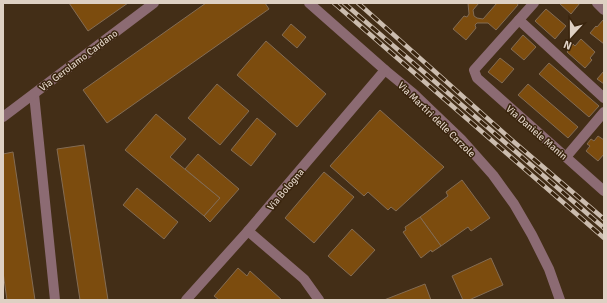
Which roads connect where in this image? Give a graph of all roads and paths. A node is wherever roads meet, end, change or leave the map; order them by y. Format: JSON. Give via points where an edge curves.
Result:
{"nodes":[{"id":1,"x":154,"y":3,"type":"edge"},
{"id":2,"x":309,"y":3,"type":"edge"},
{"id":3,"x":534,"y":3,"type":"edge"},
{"id":4,"x":597,"y":3,"type":"edge"},
{"id":5,"x":604,"y":10,"type":"edge"},
{"id":6,"x":519,"y":20,"type":"junction"},
{"id":7,"x":385,"y":70,"type":"junction"},
{"id":8,"x":34,"y":94,"type":"junction"},
{"id":9,"x":604,"y":98,"type":"edge"},
{"id":10,"x":604,"y":112,"type":"edge"},
{"id":11,"x":3,"y":117,"type":"edge"},
{"id":12,"x":566,"y":157,"type":"junction"},
{"id":13,"x":604,"y":190,"type":"edge"},
{"id":14,"x":248,"y":231,"type":"junction"},
{"id":15,"x":55,"y":300,"type":"edge"},
{"id":16,"x":186,"y":300,"type":"edge"},
{"id":17,"x":319,"y":300,"type":"edge"},
{"id":18,"x":560,"y":300,"type":"edge"}],
"edges":[{"from":1,"to":8,"type":"street","name":"Via Gerolamo Cardano"},
{"from":2,"to":7,"type":"street","name":"Via Martiri delle Carzole"},
{"from":3,"to":6,"type":"street"},
{"from":4,"to":5,"type":"street"},
{"from":6,"to":9,"type":"street"},
{"from":6,"to":12,"type":"street","name":"Via Daniele Manin","via":[[474,70],[477,78]]},
{"from":7,"to":14,"type":"street","name":"Via Bologna"},
{"from":7,"to":18,"type":"street","name":"Via Martiri delle Carzole","via":[[461,139],[493,175],[532,235],[549,269]]},
{"from":8,"to":11,"type":"street","name":"Via Gerolamo Cardano"},
{"from":8,"to":15,"type":"street"},
{"from":10,"to":12,"type":"street"},
{"from":12,"to":13,"type":"street","name":"Via Daniele Manin"},
{"from":14,"to":16,"type":"street","name":"Via Bologna"},
{"from":14,"to":17,"type":"street","via":[[304,280]]}]}
